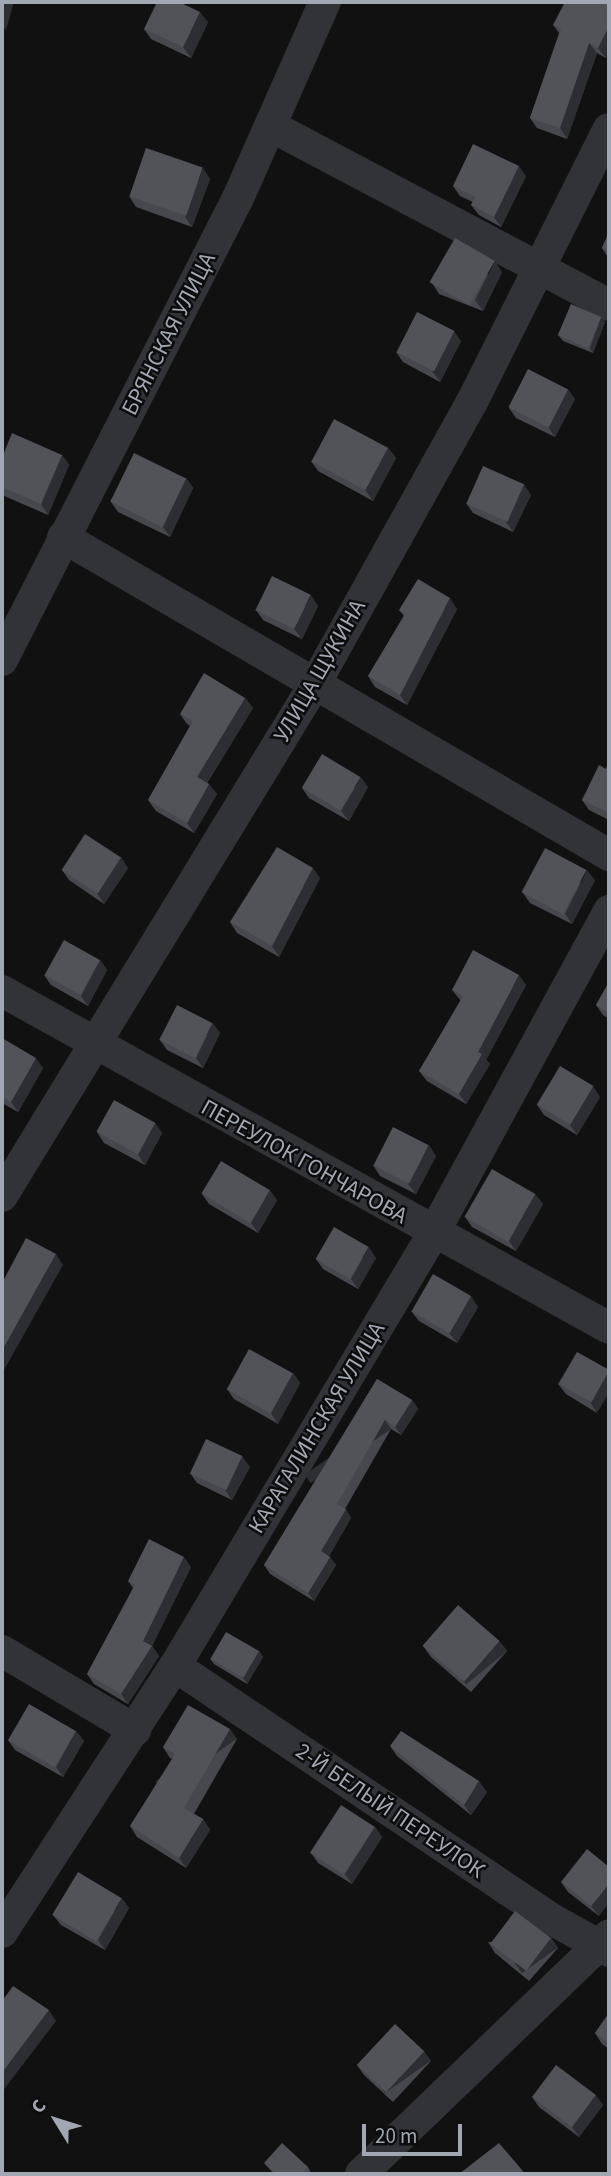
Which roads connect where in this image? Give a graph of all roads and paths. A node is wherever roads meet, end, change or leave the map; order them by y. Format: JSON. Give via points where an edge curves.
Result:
{"nodes":[{"id":1,"x":325,"y":2,"type":"edge"},
{"id":2,"x":271,"y":126,"type":"junction"},
{"id":3,"x":609,"y":129,"type":"edge"},
{"id":4,"x":541,"y":267,"type":"junction"},
{"id":5,"x":609,"y":305,"type":"edge"},
{"id":6,"x":63,"y":537,"type":"junction"},
{"id":7,"x":2,"y":660,"type":"edge"},
{"id":8,"x":316,"y":682,"type":"junction"},
{"id":9,"x":609,"y":855,"type":"edge"},
{"id":10,"x":609,"y":911,"type":"edge"},
{"id":11,"x":2,"y":990,"type":"edge"},
{"id":12,"x":94,"y":1045,"type":"junction"},
{"id":13,"x":2,"y":1196,"type":"edge"},
{"id":14,"x":433,"y":1234,"type":"junction"},
{"id":15,"x":609,"y":1328,"type":"edge"},
{"id":16,"x":2,"y":1651,"type":"edge"},
{"id":17,"x":175,"y":1666,"type":"junction"},
{"id":18,"x":135,"y":1730,"type":"junction"},
{"id":19,"x":2,"y":1932,"type":"edge"},
{"id":20,"x":606,"y":1944,"type":"edge"},
{"id":21,"x":361,"y":2174,"type":"edge"}],
"edges":[{"from":1,"to":2,"type":"street","name":"БРЯНСКАЯ УЛИЦА"},
{"from":2,"to":4,"type":"street"},
{"from":2,"to":6,"type":"street","name":"БРЯНСКАЯ УЛИЦА"},
{"from":3,"to":4,"type":"street","name":"УЛИЦА ЩУКИНА"},
{"from":4,"to":5,"type":"street"},
{"from":4,"to":8,"type":"street","name":"УЛИЦА ЩУКИНА"},
{"from":6,"to":7,"type":"street","name":"БРЯНСКАЯ УЛИЦА"},
{"from":6,"to":8,"type":"street"},
{"from":8,"to":9,"type":"street"},
{"from":8,"to":12,"type":"street","name":"УЛИЦА ЩУКИНА"},
{"from":10,"to":14,"type":"street","name":"КАРАГАЛИНСКАЯ УЛИЦА"},
{"from":11,"to":12,"type":"street","name":"ПЕРЕУЛОК ГОНЧАРОВА"},
{"from":12,"to":13,"type":"street","name":"УЛИЦА ЩУКИНА"},
{"from":12,"to":14,"type":"street","name":"ПЕРЕУЛОК ГОНЧАРОВА"},
{"from":14,"to":15,"type":"street","name":"ПЕРЕУЛОК ГОНЧАРОВА"},
{"from":14,"to":17,"type":"street","name":"КАРАГАЛИНСКАЯ УЛИЦА"},
{"from":16,"to":18,"type":"street"},
{"from":17,"to":18,"type":"street","name":"КАРАГАЛИНСКАЯ УЛИЦА"},
{"from":17,"to":20,"type":"street","name":"2-Й БЕЛЫЙ ПЕРЕУЛОК"},
{"from":18,"to":19,"type":"street","name":"КАРАГАЛИНСКАЯ УЛИЦА"},
{"from":20,"to":21,"type":"street"}]}
